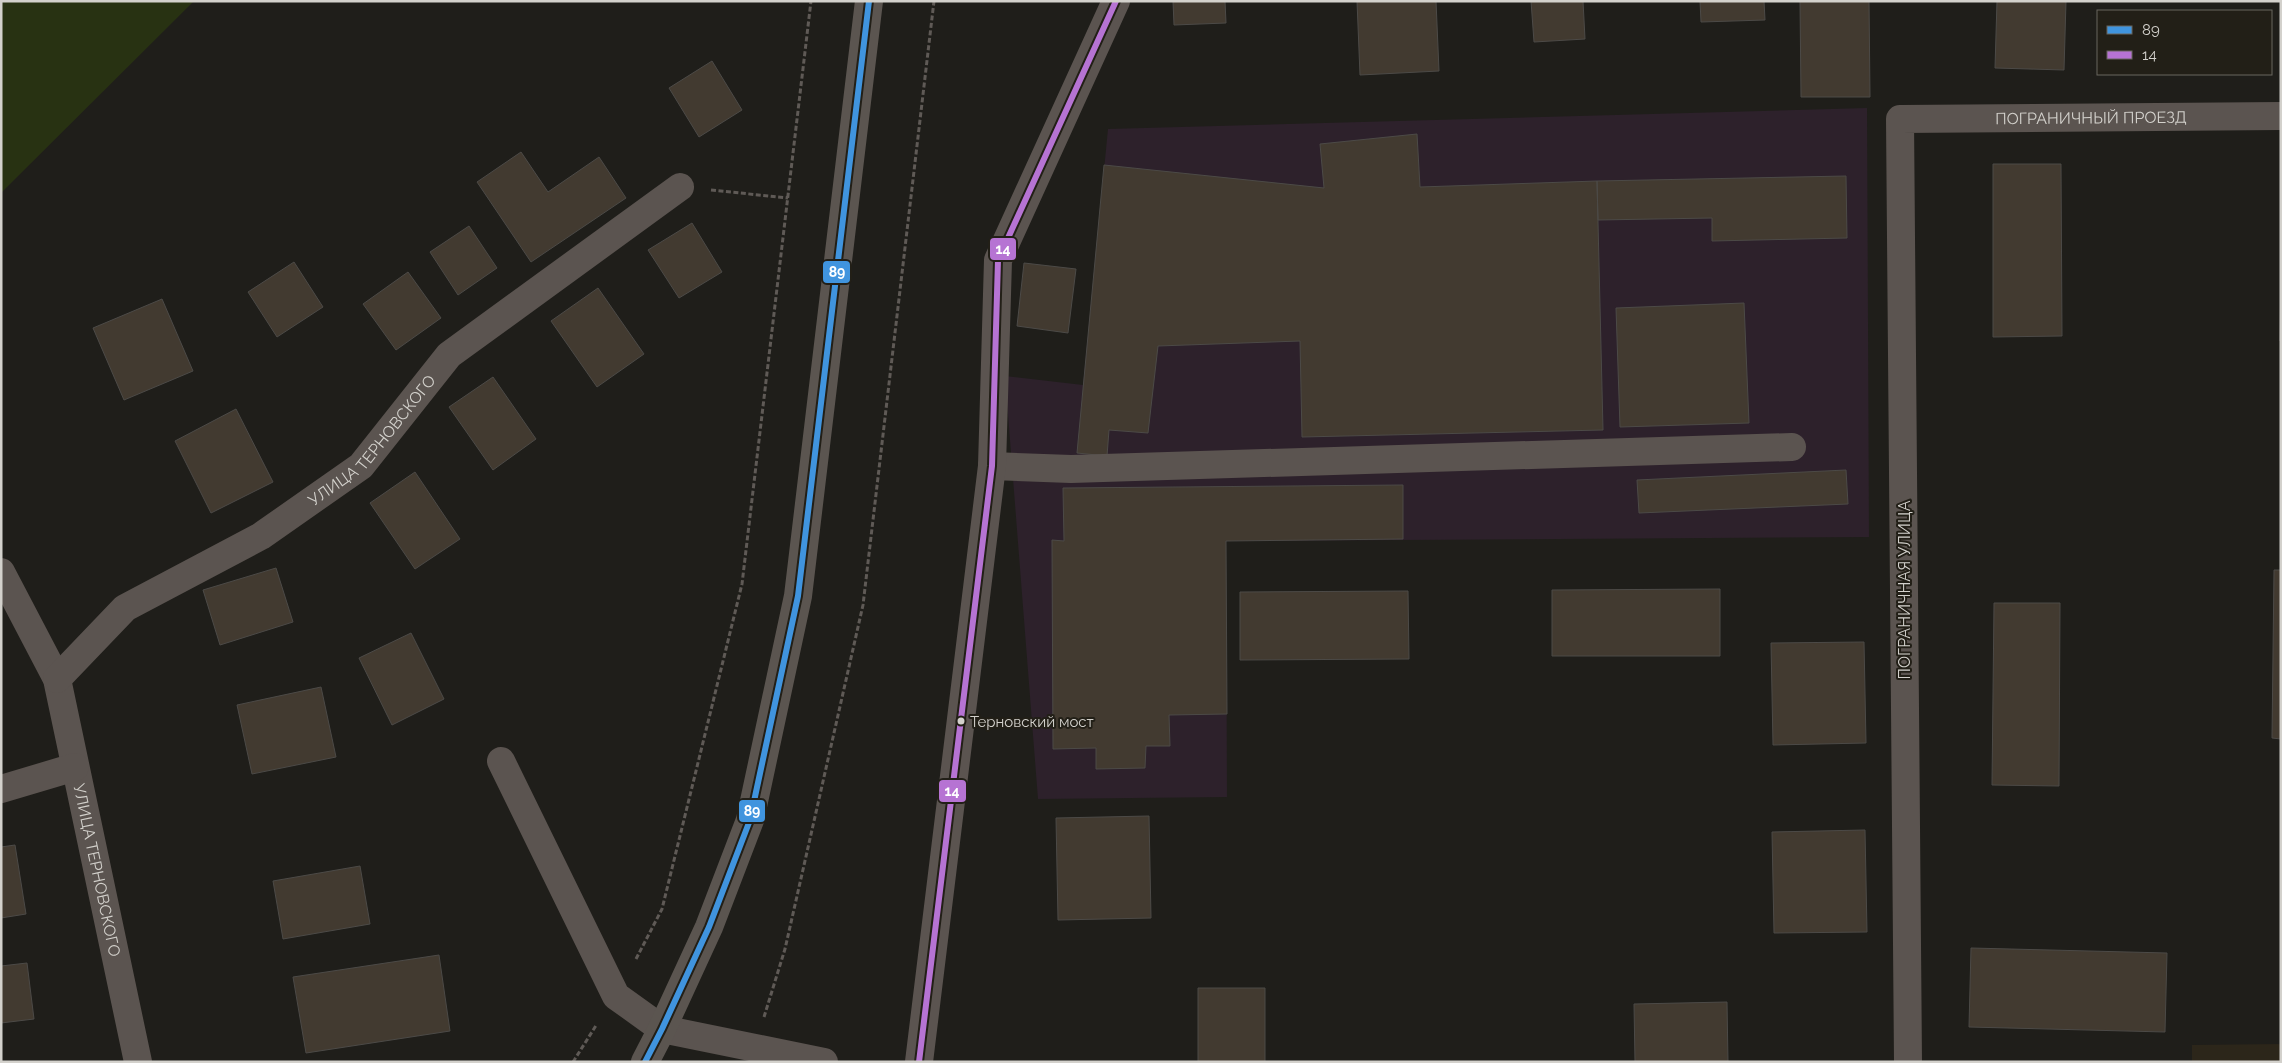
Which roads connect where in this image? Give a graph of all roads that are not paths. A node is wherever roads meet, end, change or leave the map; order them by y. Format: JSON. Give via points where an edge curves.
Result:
{"nodes":[{"id":1,"x":869,"y":1,"type":"edge"},
{"id":2,"x":1116,"y":1,"type":"edge"},
{"id":3,"x":2281,"y":116,"type":"edge"},
{"id":4,"x":1900,"y":119,"type":"joint"},
{"id":5,"x":680,"y":187,"type":"road end"},
{"id":6,"x":1792,"y":447,"type":"dead end"},
{"id":7,"x":992,"y":466,"type":"junction"},
{"id":8,"x":1,"y":572,"type":"edge"},
{"id":9,"x":57,"y":680,"type":"junction"},
{"id":10,"x":501,"y":761,"type":"dead end"},
{"id":11,"x":75,"y":767,"type":"junction"},
{"id":12,"x":1,"y":789,"type":"edge"},
{"id":13,"x":662,"y":1029,"type":"junction"},
{"id":14,"x":138,"y":1062,"type":"edge"},
{"id":15,"x":645,"y":1062,"type":"edge"},
{"id":16,"x":824,"y":1062,"type":"edge"},
{"id":17,"x":919,"y":1062,"type":"edge"},
{"id":18,"x":1908,"y":1062,"type":"edge"}],
"edges":[{"from":1,"to":13,"type":"main road","via":[[798,596],[750,820],[709,927]]},
{"from":2,"to":7,"type":"street","via":[[998,260]]},
{"from":3,"to":4,"type":"street","name":"ПОГРАНИЧНЫЙ ПРОЕЗД"},
{"from":4,"to":18,"type":"street","name":"ПОГРАНИЧНАЯ УЛИЦА"},
{"from":5,"to":9,"type":"street","name":"УЛИЦА ТЕРНОВСКОГО","via":[[449,355],[361,466],[260,536],[124,608]]},
{"from":6,"to":7,"type":"street","via":[[1070,469]]},
{"from":7,"to":17,"type":"street"},
{"from":8,"to":9,"type":"street","name":"УЛИЦА ТЕРНОВСКОГО"},
{"from":9,"to":11,"type":"street","name":"УЛИЦА ТЕРНОВСКОГО"},
{"from":10,"to":13,"type":"street","via":[[616,996]]},
{"from":11,"to":12,"type":"street"},
{"from":11,"to":14,"type":"street","name":"УЛИЦА ТЕРНОВСКОГО"},
{"from":13,"to":15,"type":"main road"},
{"from":13,"to":16,"type":"street"}]}
